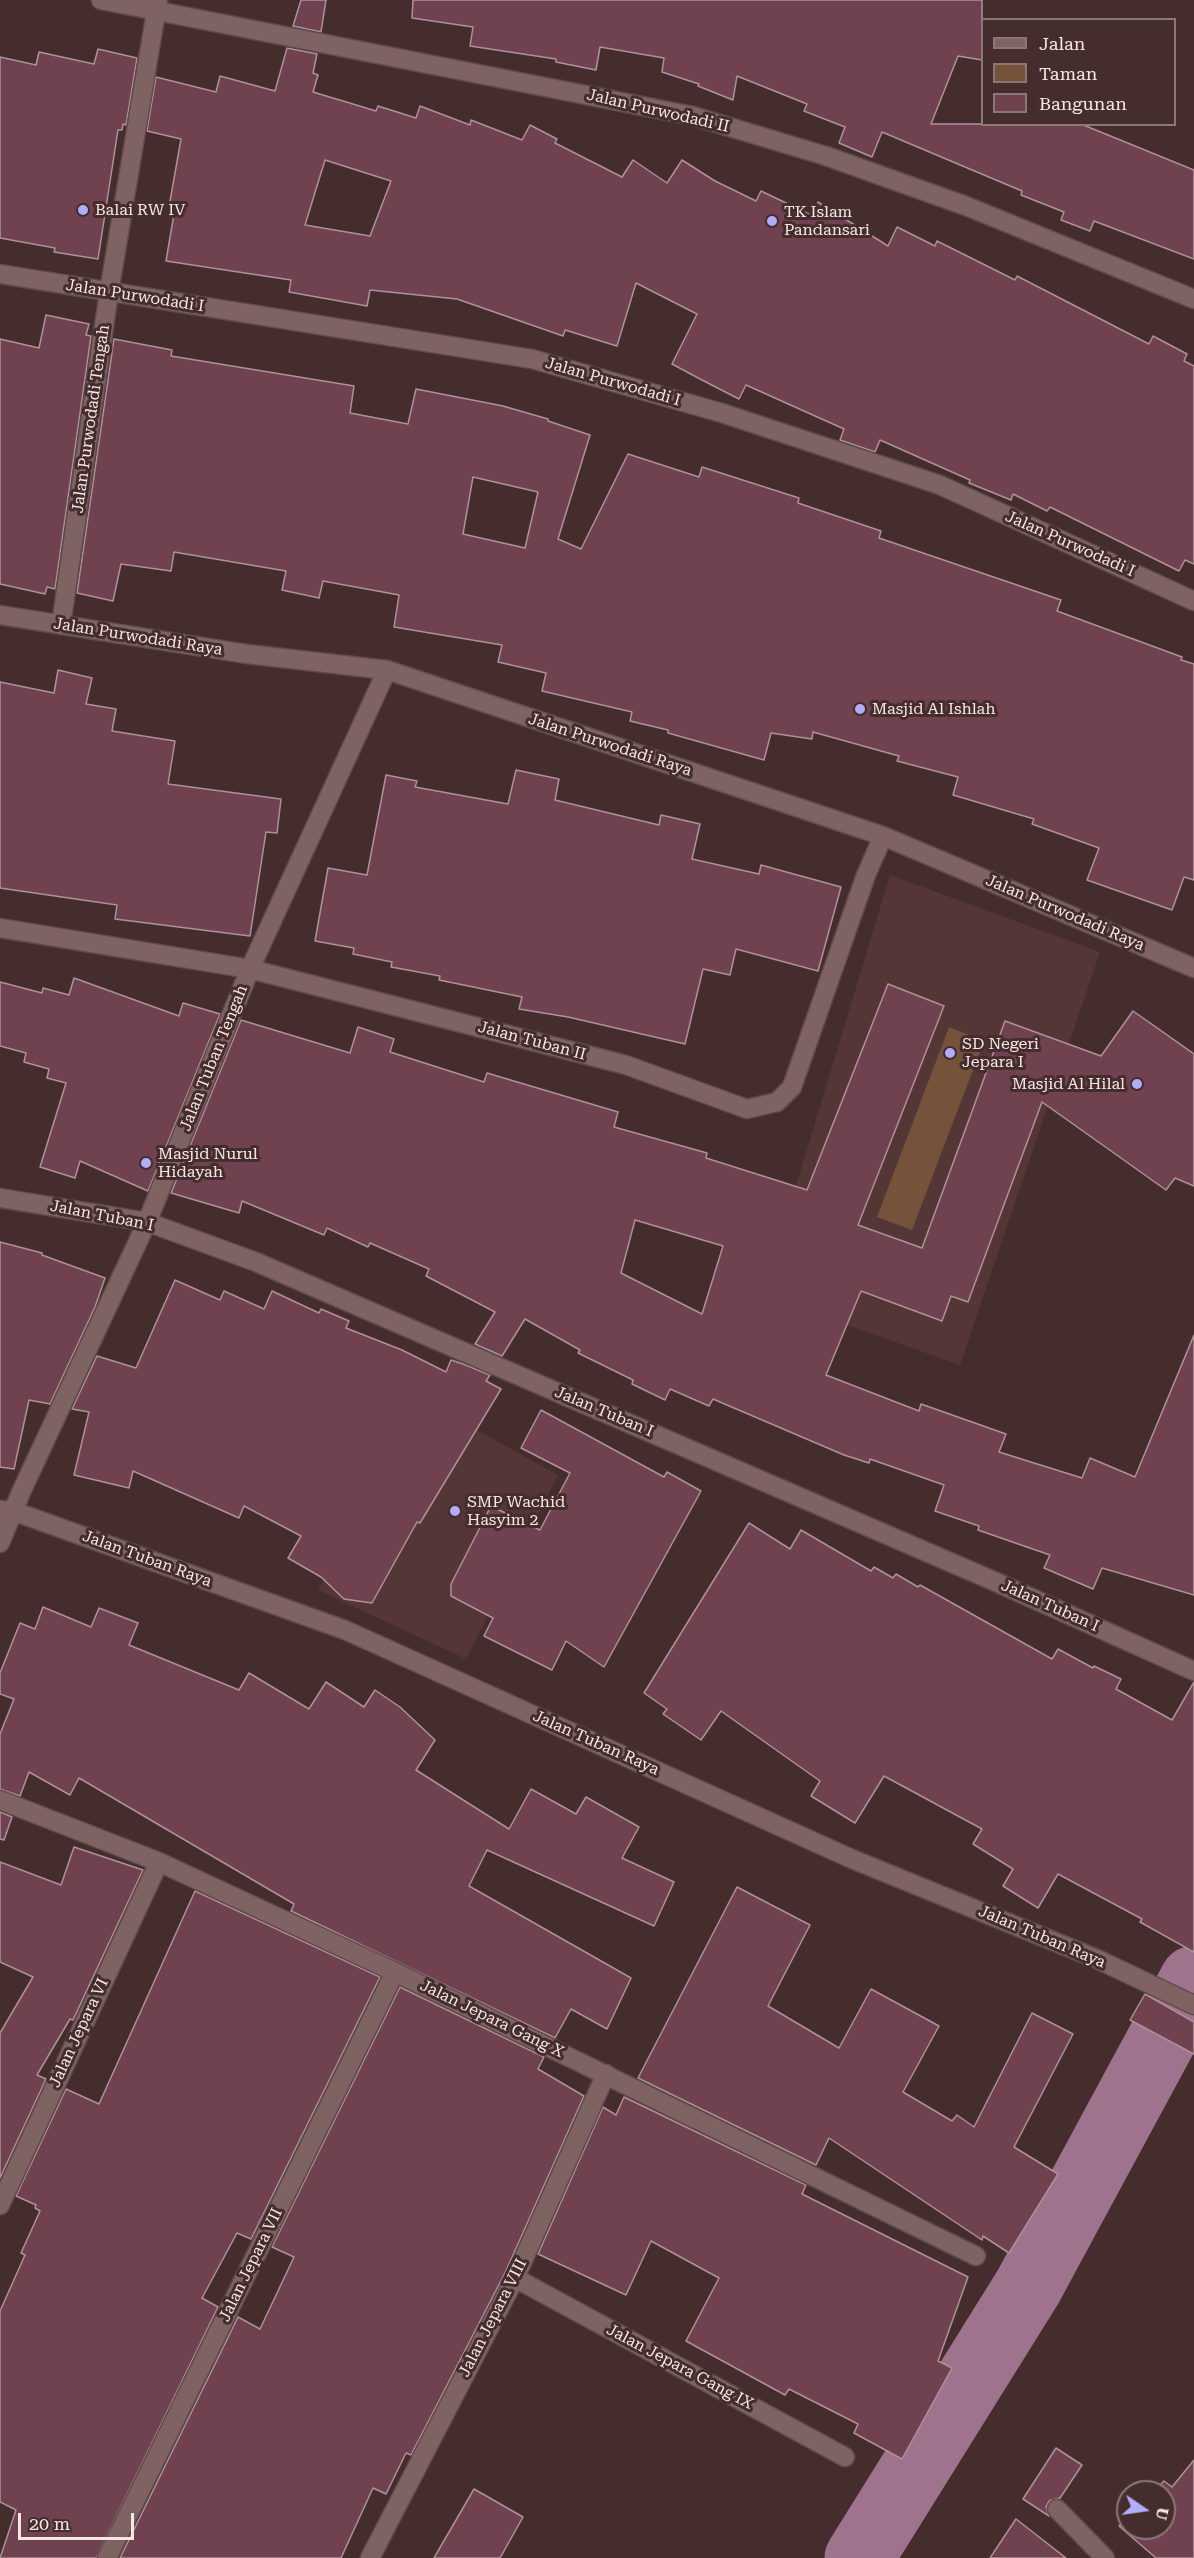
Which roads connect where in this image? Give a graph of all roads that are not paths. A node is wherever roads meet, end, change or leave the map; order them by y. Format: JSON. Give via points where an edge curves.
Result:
{"nodes":[{"id":1,"x":101,"y":0,"type":"edge"},
{"id":2,"x":157,"y":4,"type":"edge"},
{"id":3,"x":0,"y":274,"type":"edge"},
{"id":4,"x":109,"y":292,"type":"junction"},
{"id":5,"x":1194,"y":299,"type":"edge"},
{"id":6,"x":1194,"y":601,"type":"edge"},
{"id":7,"x":0,"y":615,"type":"edge"},
{"id":8,"x":61,"y":625,"type":"junction"},
{"id":9,"x":387,"y":670,"type":"junction"},
{"id":10,"x":883,"y":836,"type":"junction"},
{"id":11,"x":0,"y":928,"type":"edge"},
{"id":12,"x":1194,"y":968,"type":"edge"},
{"id":13,"x":250,"y":969,"type":"junction"},
{"id":14,"x":0,"y":1198,"type":"edge"},
{"id":15,"x":147,"y":1222,"type":"junction"},
{"id":16,"x":7,"y":1510,"type":"edge"},
{"id":17,"x":0,"y":1543,"type":"edge"},
{"id":18,"x":1194,"y":1671,"type":"edge"},
{"id":19,"x":0,"y":1800,"type":"edge"},
{"id":20,"x":159,"y":1862,"type":"junction"},
{"id":21,"x":395,"y":1972,"type":"junction"},
{"id":22,"x":1189,"y":2002,"type":"edge"},
{"id":23,"x":606,"y":2074,"type":"junction"},
{"id":24,"x":0,"y":2205,"type":"edge"},
{"id":25,"x":976,"y":2256,"type":"dead end"},
{"id":26,"x":515,"y":2278,"type":"junction"},
{"id":27,"x":845,"y":2457,"type":"dead end"},
{"id":28,"x":1057,"y":2509,"type":"dead end"},
{"id":29,"x":107,"y":2558,"type":"edge"},
{"id":30,"x":370,"y":2558,"type":"edge"},
{"id":31,"x":1105,"y":2558,"type":"edge"}],
"edges":[{"from":1,"to":2,"type":"street","name":"Jalan Purwodadi II"},
{"from":2,"to":4,"type":"street","name":"Jalan Purwodadi Tengah"},
{"from":2,"to":5,"type":"street","name":"Jalan Purwodadi II","via":[[693,116],[826,156],[966,206]]},
{"from":3,"to":4,"type":"street","name":"Jalan Purwodadi I"},
{"from":4,"to":6,"type":"street","name":"Jalan Purwodadi I","via":[[555,365],[723,413],[940,485]]},
{"from":4,"to":8,"type":"street","name":"Jalan Purwodadi Tengah"},
{"from":7,"to":8,"type":"street","name":"Jalan Purwodadi Raya"},
{"from":8,"to":9,"type":"street","name":"Jalan Purwodadi Raya","via":[[247,654]]},
{"from":9,"to":10,"type":"street","name":"Jalan Purwodadi Raya"},
{"from":9,"to":13,"type":"street","name":"Jalan Tuban Tengah"},
{"from":10,"to":12,"type":"street","name":"Jalan Purwodadi Raya"},
{"from":10,"to":13,"type":"street","name":"Jalan Tuban II","via":[[792,1087],[777,1102],[747,1109],[626,1065]]},
{"from":11,"to":13,"type":"street","name":"Jalan Tuban II"},
{"from":13,"to":15,"type":"street","name":"Jalan Tuban Tengah"},
{"from":14,"to":15,"type":"street","name":"Jalan Tuban I"},
{"from":15,"to":16,"type":"street","name":"Jalan Tuban Tengah"},
{"from":15,"to":18,"type":"street","name":"Jalan Tuban I","via":[[278,1272]]},
{"from":16,"to":17,"type":"street","name":"Jalan Tuban Tengah"},
{"from":16,"to":22,"type":"street","name":"Jalan Tuban Raya","via":[[345,1630],[852,1859],[1097,1959]]},
{"from":19,"to":20,"type":"street","name":"Jalan Jepara Gang X"},
{"from":20,"to":21,"type":"street","name":"Jalan Jepara Gang X"},
{"from":20,"to":24,"type":"street","name":"Jalan Jepara VI"},
{"from":21,"to":23,"type":"street","name":"Jalan Jepara Gang X"},
{"from":21,"to":29,"type":"street","name":"Jalan Jepara VII"},
{"from":23,"to":25,"type":"street","name":"Jalan Jepara Gang X"},
{"from":23,"to":26,"type":"street","name":"Jalan Jepara VIII"},
{"from":26,"to":27,"type":"street","name":"Jalan Jepara Gang IX"},
{"from":26,"to":30,"type":"street","name":"Jalan Jepara VIII"},
{"from":28,"to":31,"type":"street"}]}
